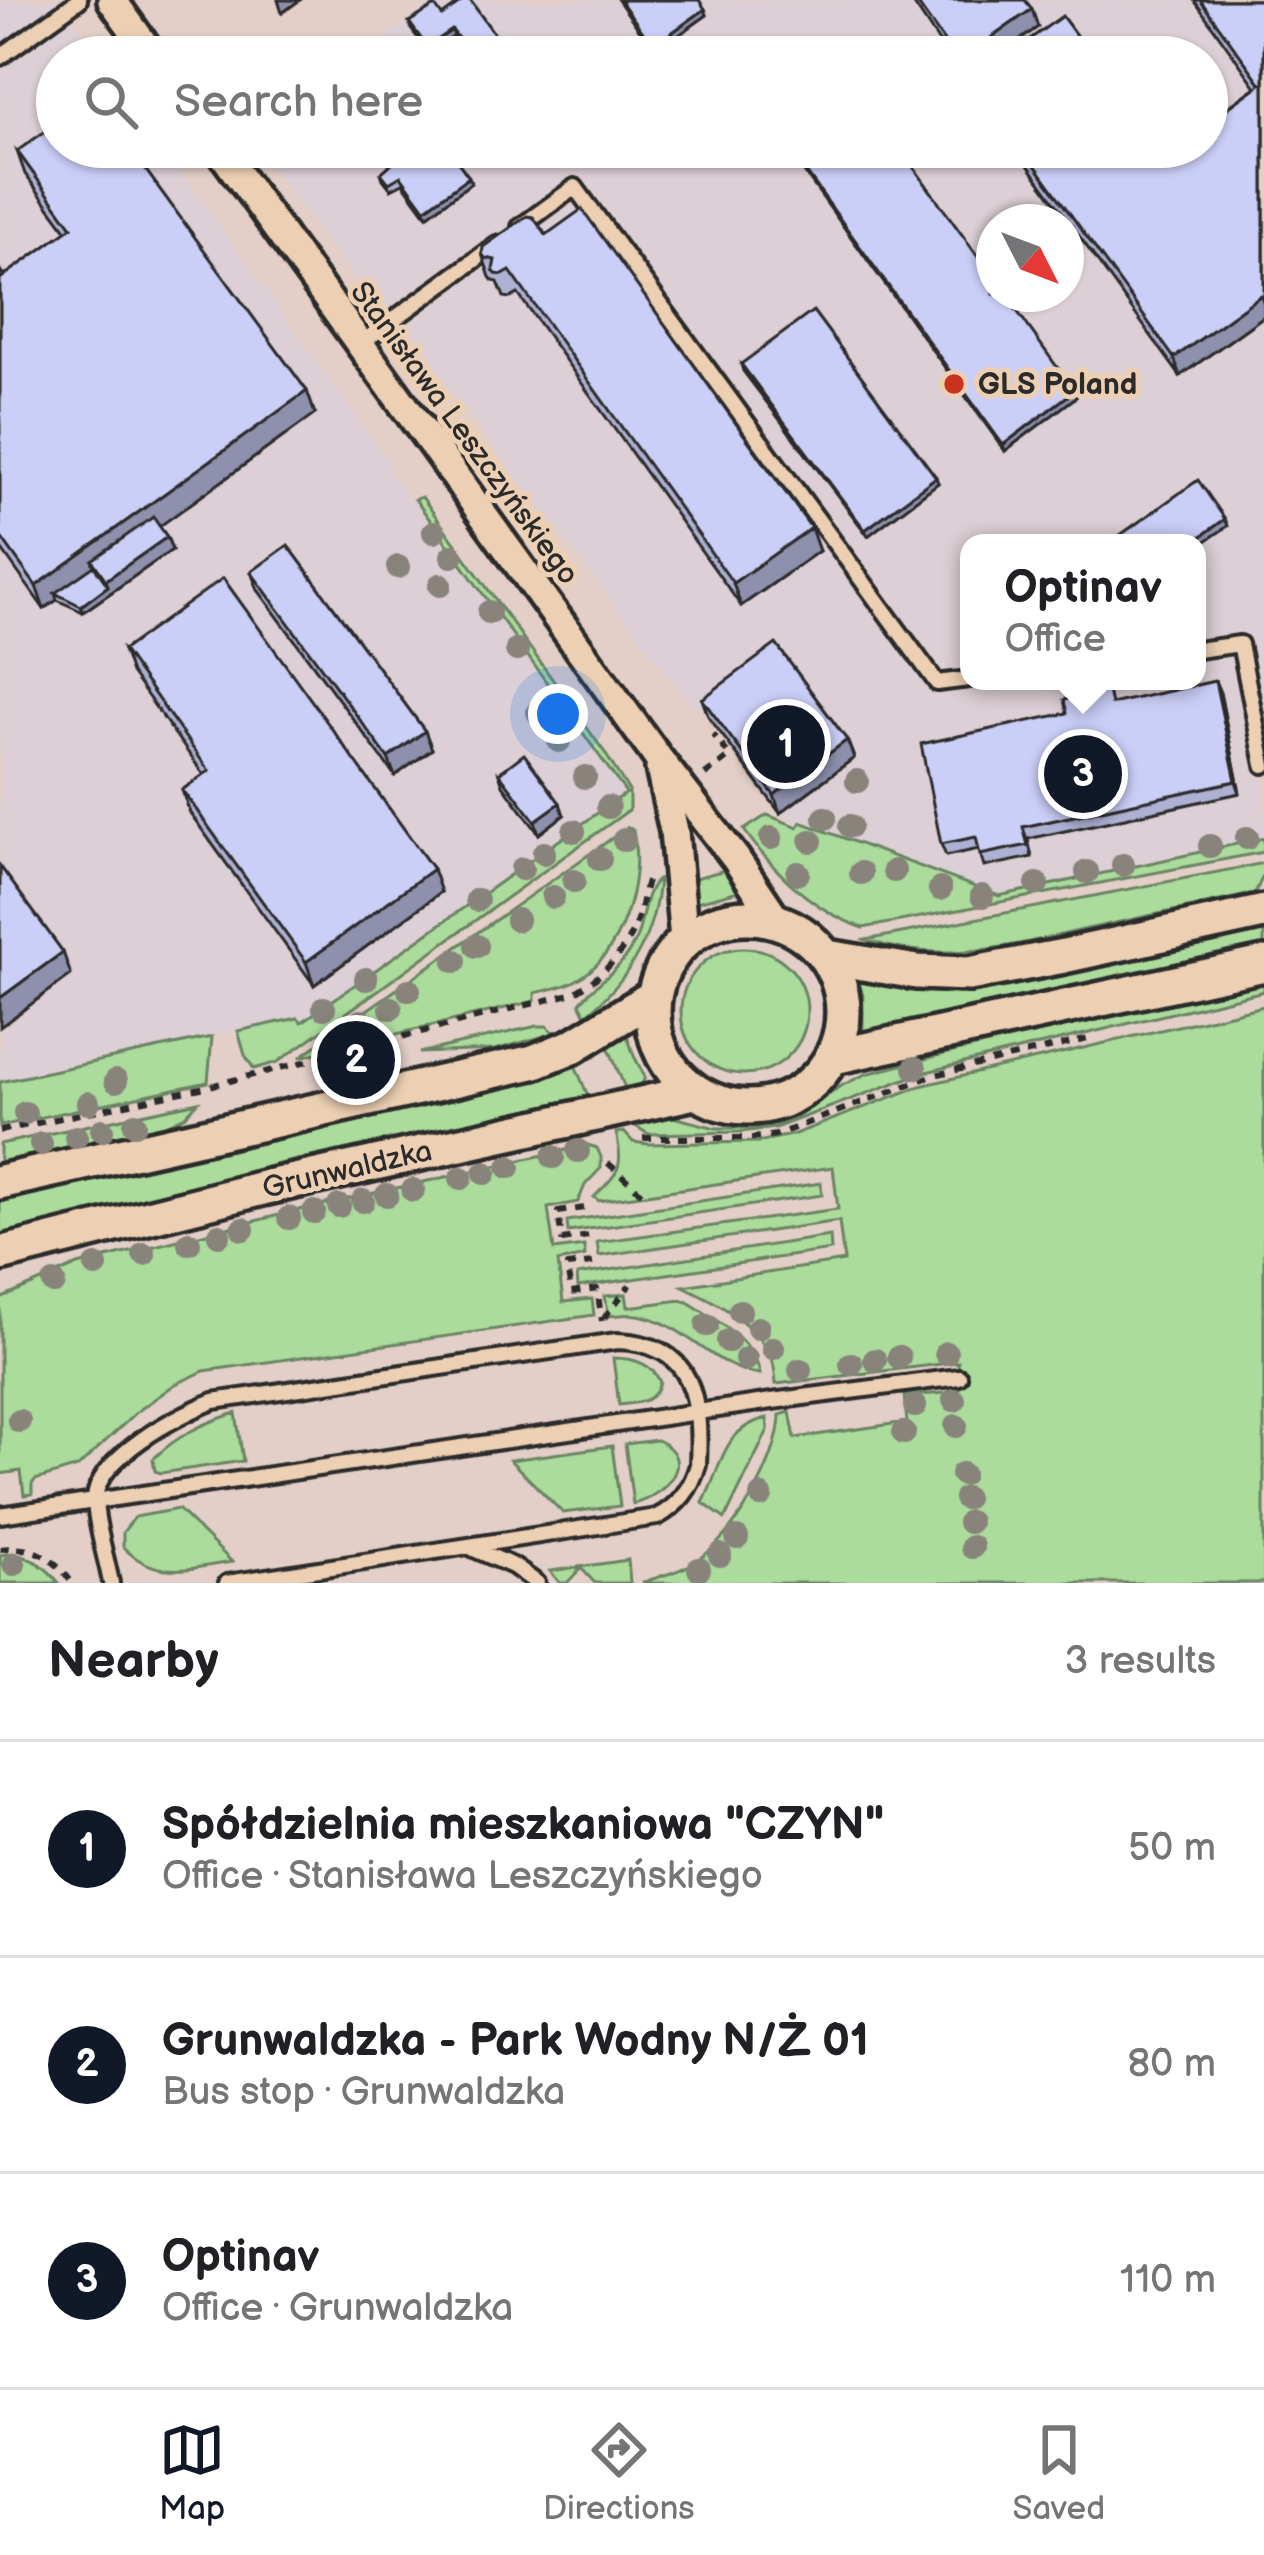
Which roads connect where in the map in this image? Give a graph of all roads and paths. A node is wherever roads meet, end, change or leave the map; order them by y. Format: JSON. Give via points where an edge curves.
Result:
{"nodes":[{"id":1,"x":79,"y":0,"type":"edge"},
{"id":2,"x":112,"y":0,"type":"edge"},
{"id":3,"x":139,"y":36,"type":"edge"},
{"id":4,"x":0,"y":57,"type":"edge"},
{"id":5,"x":233,"y":168,"type":"edge"},
{"id":6,"x":360,"y":344,"type":"junction"},
{"id":7,"x":1206,"y":649,"type":"edge"},
{"id":8,"x":960,"y":680,"type":"edge"},
{"id":9,"x":713,"y":734,"type":"edge"},
{"id":10,"x":658,"y":758,"type":"junction"},
{"id":11,"x":1264,"y":765,"type":"edge"},
{"id":12,"x":702,"y":778,"type":"dead end"},
{"id":13,"x":658,"y":873,"type":"dead end"},
{"id":14,"x":1264,"y":912,"type":"edge"},
{"id":15,"x":777,"y":920,"type":"junction"},
{"id":16,"x":684,"y":940,"type":"junction"},
{"id":17,"x":826,"y":957,"type":"junction"},
{"id":18,"x":1264,"y":964,"type":"edge"},
{"id":19,"x":653,"y":997,"type":"junction"},
{"id":20,"x":1108,"y":1034,"type":"dead end"},
{"id":21,"x":833,"y":1057,"type":"junction"},
{"id":22,"x":695,"y":1092,"type":"junction"},
{"id":23,"x":623,"y":1106,"type":"junction"},
{"id":24,"x":0,"y":1131,"type":"edge"},
{"id":25,"x":608,"y":1163,"type":"dead end"},
{"id":26,"x":0,"y":1182,"type":"edge"},
{"id":27,"x":648,"y":1199,"type":"dead end"},
{"id":28,"x":584,"y":1208,"type":"dead end"},
{"id":29,"x":590,"y":1236,"type":"dead end"},
{"id":30,"x":0,"y":1254,"type":"edge"},
{"id":31,"x":593,"y":1263,"type":"dead end"},
{"id":32,"x":630,"y":1285,"type":"dead end"},
{"id":33,"x":959,"y":1377,"type":"dead end"},
{"id":34,"x":696,"y":1413,"type":"junction"},
{"id":35,"x":95,"y":1503,"type":"junction"},
{"id":36,"x":0,"y":1515,"type":"edge"},
{"id":37,"x":470,"y":1547,"type":"junction"},
{"id":38,"x":0,"y":1549,"type":"edge"},
{"id":39,"x":71,"y":1583,"type":"edge"},
{"id":40,"x":111,"y":1583,"type":"edge"},
{"id":41,"x":227,"y":1583,"type":"edge"},
{"id":42,"x":537,"y":1583,"type":"edge"}],
"edges":[{"from":1,"to":4,"type":"lane"},
{"from":2,"to":3,"type":"street"},
{"from":5,"to":6,"type":"street","name":"Stanisława Leszczyńskiego"},
{"from":6,"to":8,"type":"lane","via":[[575,187],[938,683]]},
{"from":6,"to":10,"type":"street","name":"Stanisława Leszczyńskiego"},
{"from":7,"to":11,"type":"lane","via":[[1240,644]]},
{"from":9,"to":12,"type":"path","via":[[730,756]]},
{"from":10,"to":15,"type":"street","name":"Stanisława Leszczyńskiego"},
{"from":10,"to":16,"type":"street","name":"Stanisława Leszczyńskiego"},
{"from":13,"to":24,"type":"path","via":[[647,880],[618,956],[568,996]]},
{"from":14,"to":17,"type":"street","via":[[969,974]]},
{"from":15,"to":16,"type":"street","via":[[744,916]]},
{"from":15,"to":17,"type":"street"},
{"from":16,"to":19,"type":"street"},
{"from":17,"to":21,"type":"street","via":[[841,988],[843,1023]]},
{"from":18,"to":21,"type":"street"},
{"from":19,"to":22,"type":"street","via":[[654,1034],[669,1067]]},
{"from":19,"to":26,"type":"street","name":"Grunwaldzka","via":[[533,1063]]},
{"from":20,"to":23,"type":"path","via":[[931,1076],[776,1135],[644,1138],[630,1130]]},
{"from":21,"to":22,"type":"street","via":[[808,1087],[772,1105],[732,1107]]},
{"from":22,"to":23,"type":"street","name":"Grunwaldzka"},
{"from":23,"to":30,"type":"street","name":"Grunwaldzka"},
{"from":25,"to":27,"type":"path"},
{"from":28,"to":29,"type":"path","via":[[558,1212],[562,1240]]},
{"from":31,"to":32,"type":"path","via":[[567,1266],[571,1293],[597,1289],[602,1321]]},
{"from":33,"to":34,"type":"lane"},
{"from":34,"to":35,"type":"lane"},
{"from":34,"to":35,"type":"lane","via":[[692,1383],[677,1362],[651,1346],[617,1341],[236,1398],[197,1407],[149,1433],[106,1474]]},
{"from":34,"to":37,"type":"lane","via":[[698,1465],[670,1510],[644,1521]]},
{"from":35,"to":36,"type":"lane"},
{"from":35,"to":40,"type":"lane"},
{"from":37,"to":41,"type":"lane"},
{"from":37,"to":42,"type":"lane"},
{"from":38,"to":39,"type":"path","via":[[46,1555]]}]}
